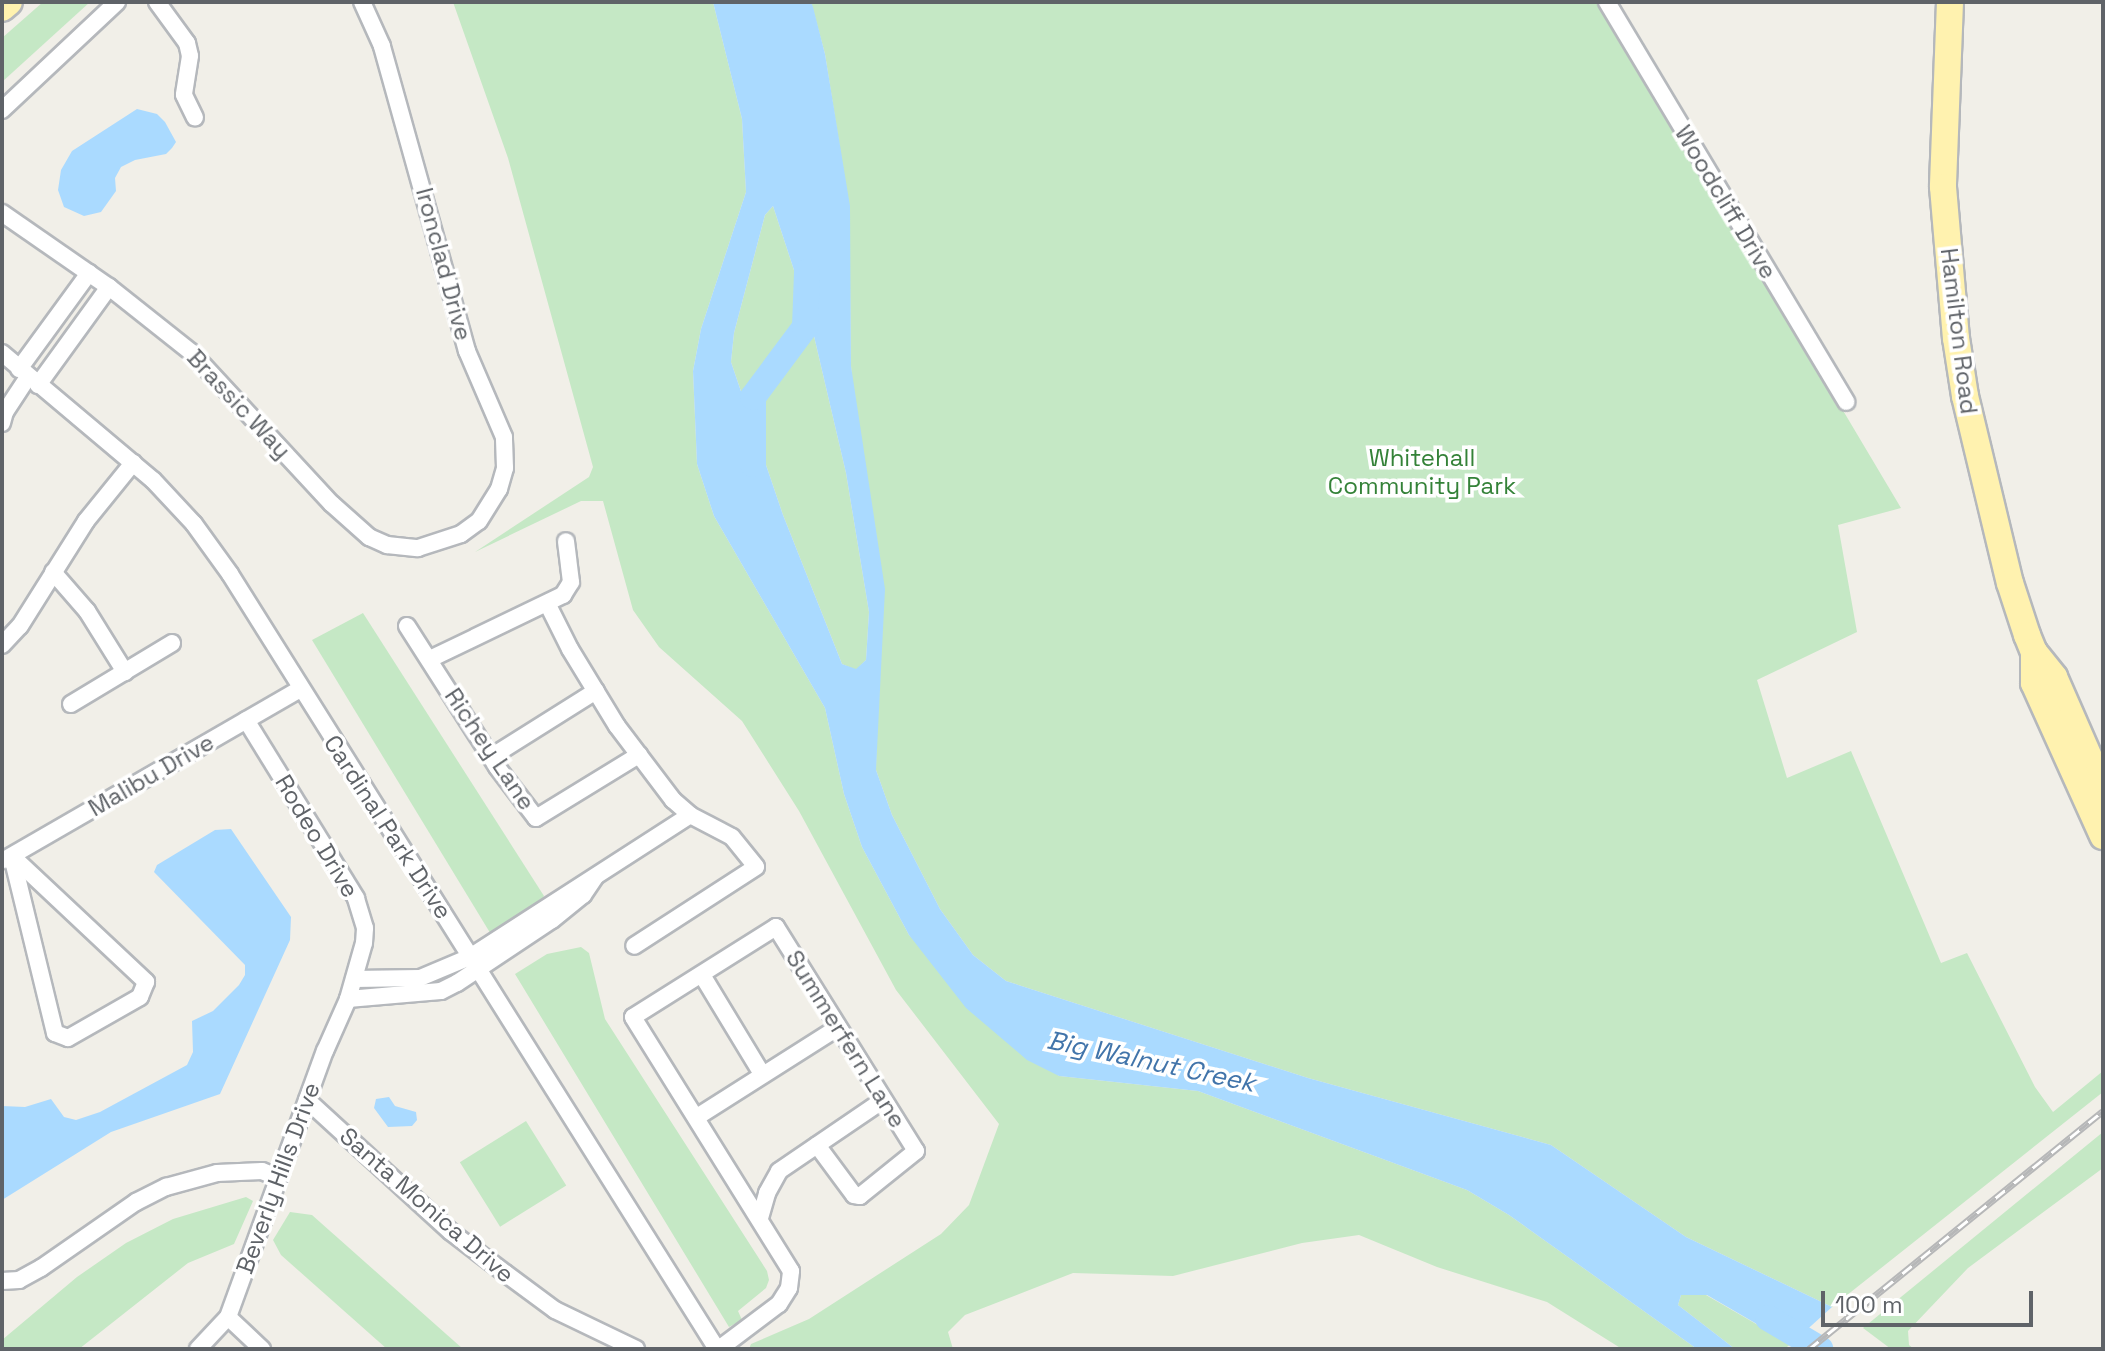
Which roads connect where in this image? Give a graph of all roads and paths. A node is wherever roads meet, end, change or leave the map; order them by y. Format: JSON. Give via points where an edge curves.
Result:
{"nodes":[{"id":1,"x":9,"y":2,"type":"edge"},
{"id":2,"x":117,"y":2,"type":"edge"},
{"id":3,"x":157,"y":2,"type":"edge"},
{"id":4,"x":362,"y":2,"type":"edge"},
{"id":5,"x":1607,"y":2,"type":"edge"},
{"id":6,"x":1950,"y":2,"type":"edge"},
{"id":7,"x":2,"y":8,"type":"edge"},
{"id":8,"x":2,"y":110,"type":"edge"},
{"id":9,"x":195,"y":118,"type":"dead end"},
{"id":10,"x":2,"y":213,"type":"edge"},
{"id":11,"x":89,"y":273,"type":"junction"},
{"id":12,"x":109,"y":287,"type":"junction"},
{"id":13,"x":2,"y":353,"type":"edge"},
{"id":14,"x":28,"y":377,"type":"junction"},
{"id":15,"x":1846,"y":402,"type":"dead end"},
{"id":16,"x":2,"y":423,"type":"edge"},
{"id":17,"x":133,"y":463,"type":"junction"},
{"id":18,"x":479,"y":521,"type":"joint"},
{"id":19,"x":566,"y":541,"type":"dead end"},
{"id":20,"x":53,"y":572,"type":"junction"},
{"id":21,"x":548,"y":605,"type":"junction"},
{"id":22,"x":407,"y":626,"type":"dead end"},
{"id":23,"x":172,"y":643,"type":"dead end"},
{"id":24,"x":2,"y":645,"type":"edge"},
{"id":25,"x":2034,"y":652,"type":"junction"},
{"id":26,"x":430,"y":659,"type":"junction"},
{"id":27,"x":125,"y":672,"type":"junction"},
{"id":28,"x":300,"y":689,"type":"junction"},
{"id":29,"x":596,"y":691,"type":"junction"},
{"id":30,"x":71,"y":704,"type":"dead end"},
{"id":31,"x":246,"y":720,"type":"junction"},
{"id":32,"x":639,"y":755,"type":"junction"},
{"id":33,"x":491,"y":757,"type":"junction"},
{"id":34,"x":2103,"y":789,"type":"edge"},
{"id":35,"x":690,"y":815,"type":"junction"},
{"id":36,"x":2103,"y":836,"type":"edge"},
{"id":37,"x":7,"y":858,"type":"edge"},
{"id":38,"x":634,"y":946,"type":"dead end"},
{"id":39,"x":361,"y":960,"type":"joint"},
{"id":40,"x":474,"y":963,"type":"junction"},
{"id":41,"x":702,"y":975,"type":"junction"},
{"id":42,"x":354,"y":979,"type":"junction"},
{"id":43,"x":348,"y":999,"type":"junction"},
{"id":44,"x":837,"y":1028,"type":"junction"},
{"id":45,"x":762,"y":1074,"type":"junction"},
{"id":46,"x":307,"y":1100,"type":"junction"},
{"id":47,"x":882,"y":1101,"type":"junction"},
{"id":48,"x":697,"y":1117,"type":"junction"},
{"id":49,"x":817,"y":1145,"type":"junction"},
{"id":50,"x":277,"y":1177,"type":"junction"},
{"id":51,"x":760,"y":1218,"type":"junction"},
{"id":52,"x":2,"y":1281,"type":"edge"},
{"id":53,"x":228,"y":1317,"type":"junction"},
{"id":54,"x":198,"y":1349,"type":"edge"},
{"id":55,"x":262,"y":1349,"type":"edge"},
{"id":56,"x":636,"y":1349,"type":"edge"},
{"id":57,"x":718,"y":1349,"type":"edge"}],
"edges":[{"from":1,"to":7,"type":"main road"},
{"from":2,"to":8,"type":"street"},
{"from":3,"to":9,"type":"street","via":[[187,43],[184,95]]},
{"from":4,"to":18,"type":"street","name":"Ironclad Drive","via":[[382,46],[467,351],[504,437],[499,489]]},
{"from":5,"to":15,"type":"street","name":"Woodcliff Drive"},
{"from":6,"to":25,"type":"main road","name":"Hamilton Road","via":[[1943,187],[1957,350],[2010,583]]},
{"from":10,"to":11,"type":"street","name":"Brassic Way"},
{"from":11,"to":12,"type":"street","name":"Brassic Way"},
{"from":11,"to":14,"type":"street"},
{"from":12,"to":14,"type":"street"},
{"from":12,"to":18,"type":"street","name":"Brassic Way","via":[[191,352],[369,537],[418,548],[461,534]]},
{"from":13,"to":14,"type":"street","name":"Cardinal Park Drive"},
{"from":14,"to":16,"type":"street"},
{"from":14,"to":17,"type":"street","name":"Cardinal Park Drive"},
{"from":17,"to":20,"type":"street"},
{"from":17,"to":28,"type":"street","name":"Cardinal Park Drive","via":[[194,524]]},
{"from":19,"to":21,"type":"street","via":[[570,589]]},
{"from":20,"to":24,"type":"street"},
{"from":20,"to":27,"type":"street","via":[[87,611]]},
{"from":21,"to":26,"type":"street","name":"Richey Lane"},
{"from":21,"to":29,"type":"street"},
{"from":22,"to":26,"type":"street","name":"Richey Lane"},
{"from":23,"to":27,"type":"street"},
{"from":25,"to":34,"type":"main road","name":"Hamilton Road","via":[[2054,677]]},
{"from":25,"to":36,"type":"main road","name":"Hamilton Road","via":[[2034,683]]},
{"from":26,"to":33,"type":"street","name":"Richey Lane"},
{"from":27,"to":30,"type":"street"},
{"from":28,"to":31,"type":"street","name":"Malibu Drive"},
{"from":28,"to":40,"type":"street","name":"Cardinal Park Drive"},
{"from":29,"to":32,"type":"street"},
{"from":29,"to":33,"type":"street"},
{"from":31,"to":37,"type":"street","name":"Malibu Drive"},
{"from":31,"to":39,"type":"street","name":"Rodeo Drive","via":[[356,898],[365,928]]},
{"from":32,"to":33,"type":"street","name":"Richey Lane","via":[[536,818]]},
{"from":32,"to":35,"type":"street"},
{"from":35,"to":38,"type":"street","via":[[732,837],[756,867]]},
{"from":35,"to":40,"type":"street","via":[[601,870],[583,895],[552,920]]},
{"from":37,"to":37,"type":"street","via":[[146,982],[140,997],[68,1038],[55,1033]]},
{"from":39,"to":42,"type":"street","name":"Beverly Hills Drive"},
{"from":40,"to":42,"type":"street","via":[[420,978]]},
{"from":40,"to":43,"type":"street","via":[[441,991]]},
{"from":40,"to":57,"type":"street","name":"Cardinal Park Drive"},
{"from":41,"to":44,"type":"street","name":"Summerfern Lane","via":[[776,927]]},
{"from":41,"to":45,"type":"street"},
{"from":41,"to":48,"type":"street","via":[[633,1017]]},
{"from":42,"to":43,"type":"street","name":"Beverly Hills Drive"},
{"from":43,"to":46,"type":"street","name":"Beverly Hills Drive"},
{"from":44,"to":45,"type":"street"},
{"from":44,"to":47,"type":"street","name":"Summerfern Lane"},
{"from":45,"to":48,"type":"street"},
{"from":46,"to":50,"type":"street","name":"Beverly Hills Drive"},
{"from":46,"to":56,"type":"street","name":"Santa Monica Drive","via":[[451,1232],[505,1273],[555,1310]]},
{"from":47,"to":49,"type":"street"},
{"from":47,"to":49,"type":"street","name":"Summerfern Lane","via":[[916,1151],[860,1196]]},
{"from":48,"to":51,"type":"street"},
{"from":49,"to":51,"type":"street","via":[[779,1171]]},
{"from":50,"to":52,"type":"street","via":[[262,1171],[217,1173],[166,1187],[41,1268],[19,1280]]},
{"from":50,"to":53,"type":"street","name":"Beverly Hills Drive"},
{"from":51,"to":57,"type":"street","via":[[791,1271],[789,1288],[779,1304]]},
{"from":53,"to":54,"type":"street","name":"Beverly Hills Drive"},
{"from":53,"to":55,"type":"street"}]}
